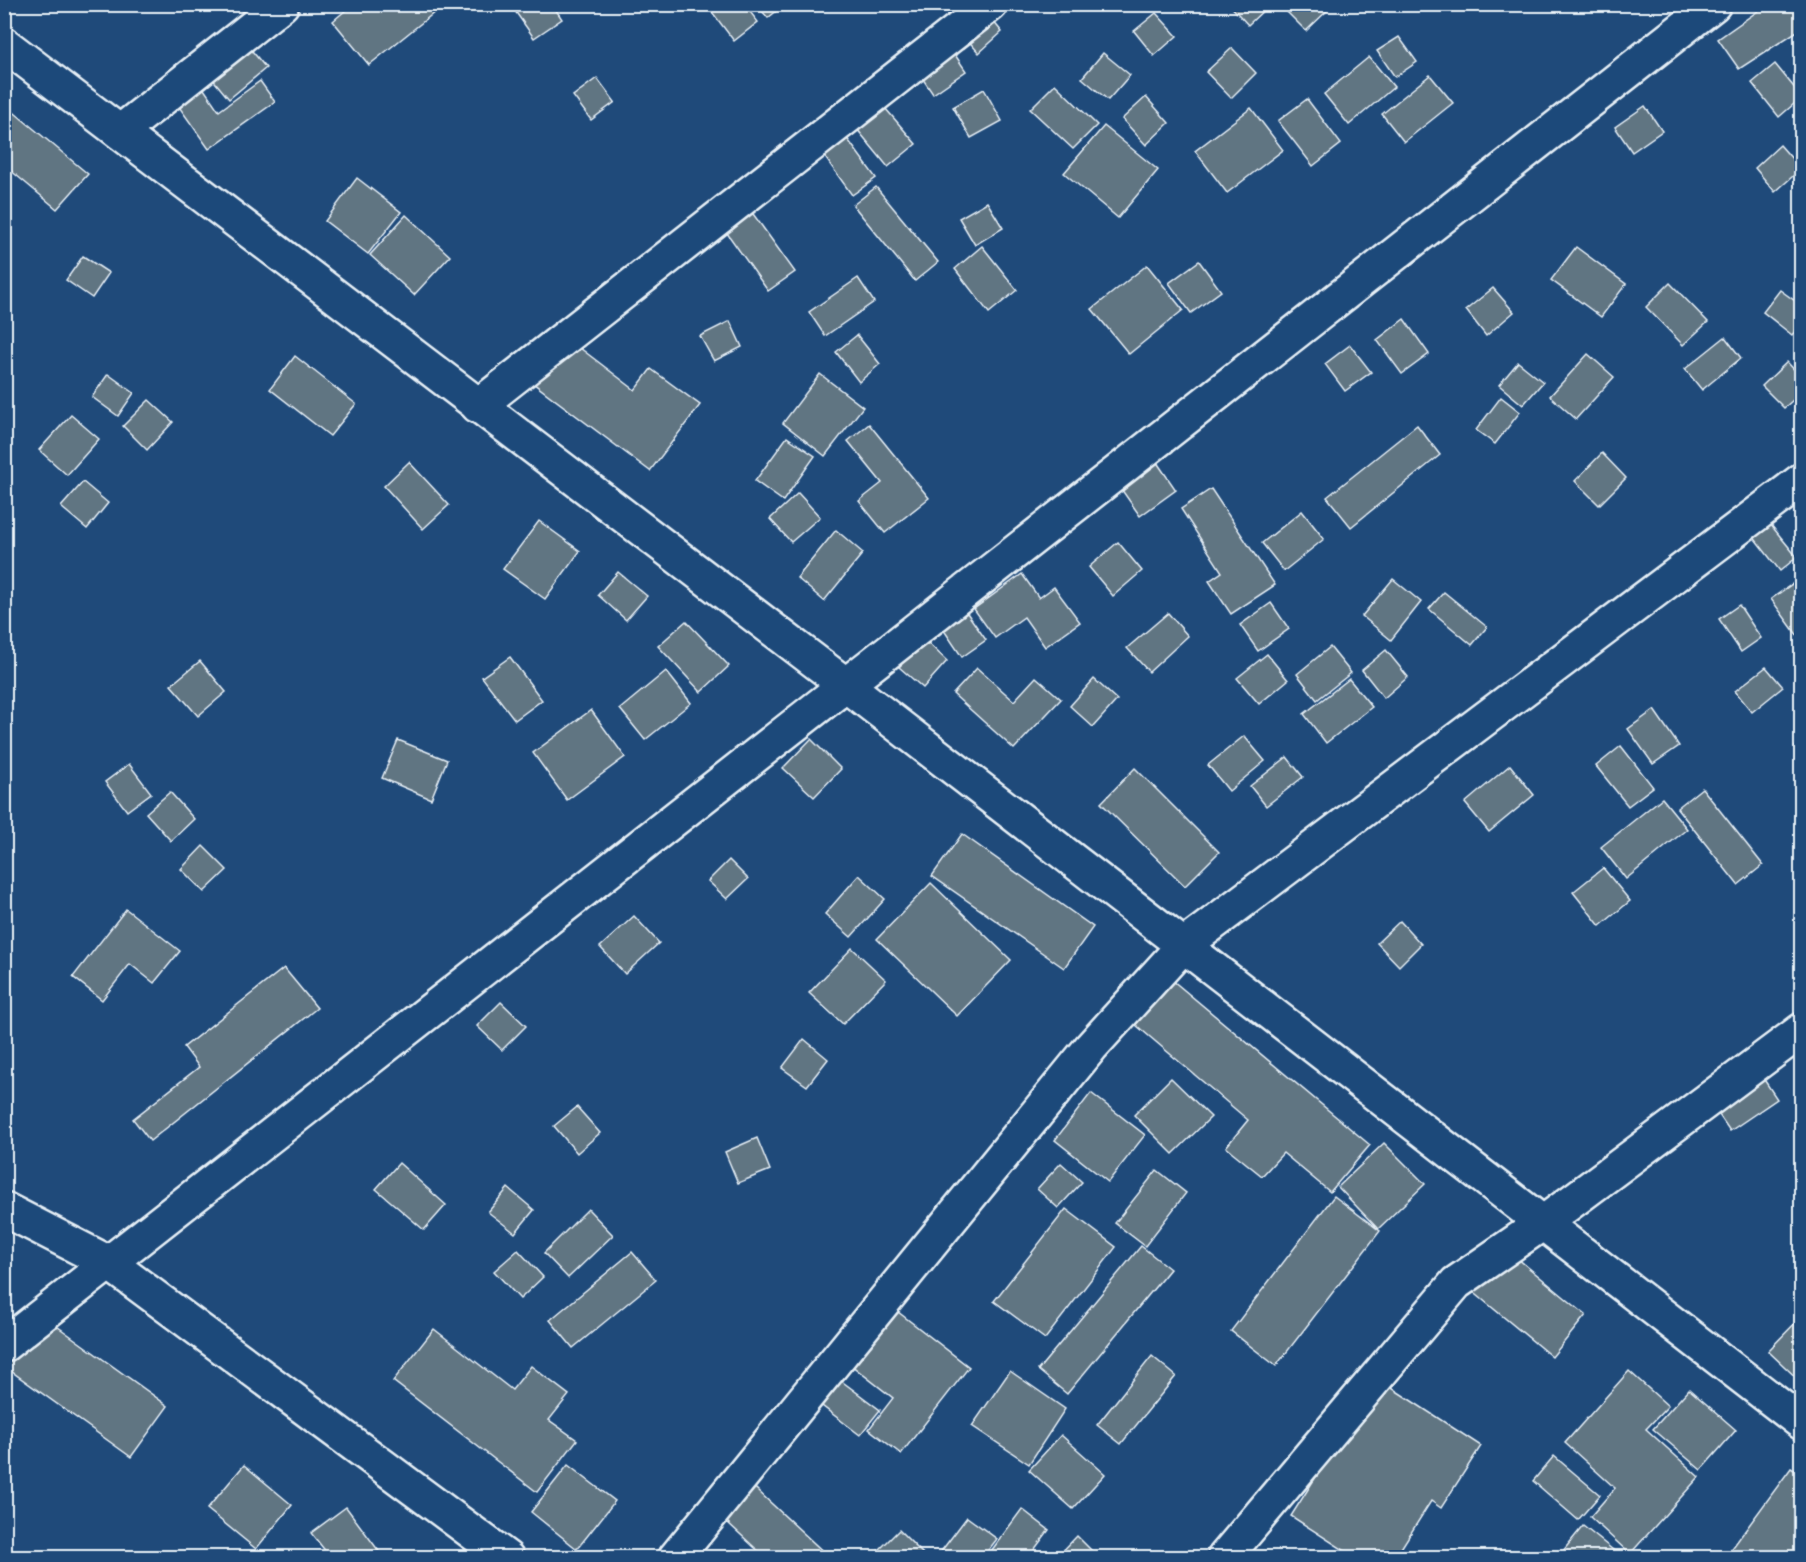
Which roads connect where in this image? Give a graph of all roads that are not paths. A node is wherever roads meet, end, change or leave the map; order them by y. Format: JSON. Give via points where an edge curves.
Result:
{"nodes":[{"id":1,"x":282,"y":4,"type":"edge"},
{"id":2,"x":991,"y":4,"type":"edge"},
{"id":3,"x":1714,"y":4,"type":"edge"},
{"id":4,"x":4,"y":44,"type":"edge"},
{"id":5,"x":120,"y":132,"type":"junction"},
{"id":6,"x":478,"y":406,"type":"junction"},
{"id":7,"x":1802,"y":480,"type":"edge"},
{"id":8,"x":846,"y":686,"type":"junction"},
{"id":9,"x":1183,"y":946,"type":"junction"},
{"id":10,"x":1802,"y":1030,"type":"edge"},
{"id":11,"x":4,"y":1209,"type":"edge"},
{"id":12,"x":1543,"y":1223,"type":"junction"},
{"id":13,"x":109,"y":1263,"type":"junction"},
{"id":14,"x":4,"y":1345,"type":"edge"},
{"id":15,"x":1802,"y":1423,"type":"edge"},
{"id":16,"x":1233,"y":1554,"type":"edge"},
{"id":17,"x":507,"y":1557,"type":"edge"},
{"id":18,"x":675,"y":1557,"type":"edge"}],
"edges":[{"from":1,"to":5,"type":"street"},
{"from":2,"to":6,"type":"street"},
{"from":3,"to":8,"type":"street"},
{"from":4,"to":5,"type":"street"},
{"from":5,"to":6,"type":"street"},
{"from":6,"to":8,"type":"street"},
{"from":7,"to":9,"type":"street"},
{"from":8,"to":9,"type":"street"},
{"from":8,"to":13,"type":"street"},
{"from":9,"to":12,"type":"street"},
{"from":9,"to":18,"type":"street","via":[[1090,1047]]},
{"from":10,"to":12,"type":"street"},
{"from":11,"to":13,"type":"street"},
{"from":12,"to":15,"type":"street"},
{"from":12,"to":16,"type":"street","via":[[1456,1283]]},
{"from":13,"to":14,"type":"street"},
{"from":13,"to":17,"type":"street"}]}
